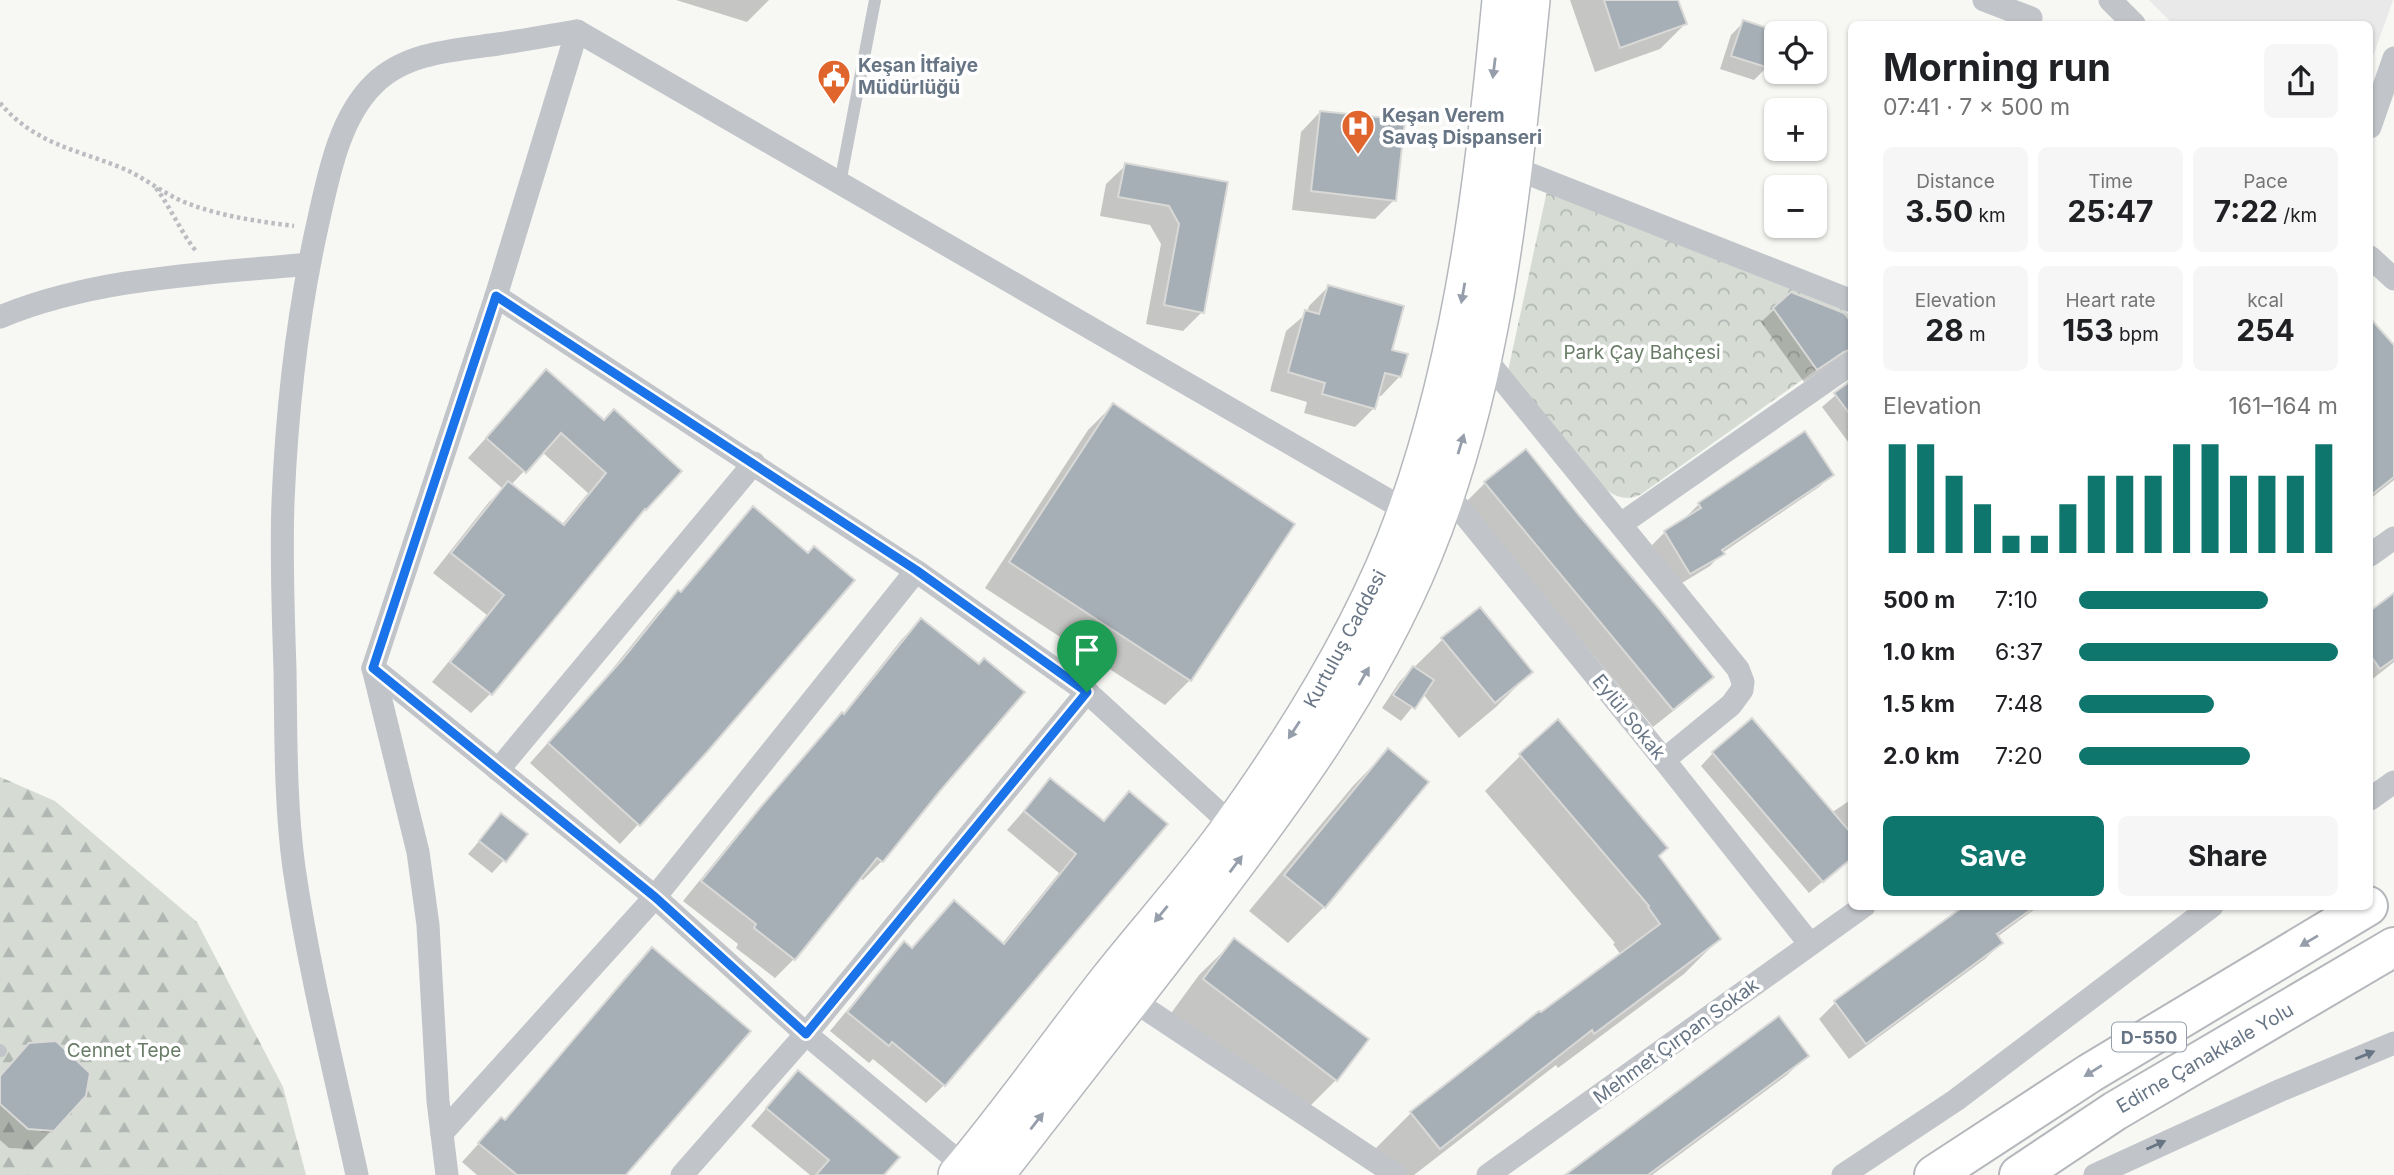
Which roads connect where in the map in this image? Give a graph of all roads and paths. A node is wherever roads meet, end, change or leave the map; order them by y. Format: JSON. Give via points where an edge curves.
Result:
{"nodes":[{"id":1,"x":876,"y":0,"type":"edge"},
{"id":2,"x":1501,"y":0,"type":"edge"},
{"id":3,"x":1531,"y":0,"type":"edge"},
{"id":4,"x":1983,"y":0,"type":"edge"},
{"id":5,"x":2110,"y":0,"type":"edge"},
{"id":6,"x":2033,"y":14,"type":"edge"},
{"id":7,"x":2131,"y":21,"type":"edge"},
{"id":8,"x":577,"y":31,"type":"junction"},
{"id":9,"x":2394,"y":58,"type":"edge"},
{"id":10,"x":0,"y":103,"type":"edge"},
{"id":11,"x":2373,"y":118,"type":"edge"},
{"id":12,"x":1514,"y":168,"type":"junction"},
{"id":13,"x":840,"y":183,"type":"junction"},
{"id":14,"x":155,"y":187,"type":"junction"},
{"id":15,"x":316,"y":229,"type":"junction"},
{"id":16,"x":2373,"y":260,"type":"edge"},
{"id":17,"x":309,"y":264,"type":"junction"},
{"id":18,"x":226,"y":272,"type":"junction"},
{"id":19,"x":2394,"y":279,"type":"edge"},
{"id":20,"x":496,"y":296,"type":"junction"},
{"id":21,"x":1848,"y":299,"type":"edge"},
{"id":22,"x":0,"y":317,"type":"edge"},
{"id":23,"x":1484,"y":357,"type":"junction"},
{"id":24,"x":1848,"y":366,"type":"edge"},
{"id":25,"x":754,"y":463,"type":"junction"},
{"id":26,"x":1446,"y":492,"type":"junction"},
{"id":27,"x":1407,"y":511,"type":"junction"},
{"id":28,"x":1621,"y":524,"type":"junction"},
{"id":29,"x":2394,"y":538,"type":"edge"},
{"id":30,"x":2373,"y":553,"type":"edge"},
{"id":31,"x":916,"y":570,"type":"junction"},
{"id":32,"x":373,"y":668,"type":"junction"},
{"id":33,"x":1087,"y":692,"type":"junction"},
{"id":34,"x":1664,"y":760,"type":"junction"},
{"id":35,"x":498,"y":770,"type":"junction"},
{"id":36,"x":2394,"y":782,"type":"edge"},
{"id":37,"x":2373,"y":797,"type":"edge"},
{"id":38,"x":1232,"y":825,"type":"junction"},
{"id":39,"x":2394,"y":891,"type":"edge"},
{"id":40,"x":655,"y":897,"type":"junction"},
{"id":41,"x":2373,"y":904,"type":"edge"},
{"id":42,"x":1858,"y":910,"type":"edge"},
{"id":43,"x":2207,"y":910,"type":"edge"},
{"id":44,"x":2362,"y":910,"type":"edge"},
{"id":45,"x":1810,"y":944,"type":"junction"},
{"id":46,"x":2394,"y":947,"type":"edge"},
{"id":47,"x":1119,"y":991,"type":"junction"},
{"id":48,"x":806,"y":1034,"type":"junction"},
{"id":49,"x":2394,"y":1042,"type":"edge"},
{"id":50,"x":442,"y":1133,"type":"junction"},
{"id":51,"x":973,"y":1173,"type":"edge"},
{"id":52,"x":357,"y":1175,"type":"edge"},
{"id":53,"x":447,"y":1175,"type":"edge"},
{"id":54,"x":682,"y":1175,"type":"edge"},
{"id":55,"x":1396,"y":1175,"type":"edge"},
{"id":56,"x":1488,"y":1175,"type":"edge"},
{"id":57,"x":1843,"y":1175,"type":"edge"},
{"id":58,"x":1934,"y":1175,"type":"edge"},
{"id":59,"x":2019,"y":1175,"type":"edge"},
{"id":60,"x":2095,"y":1175,"type":"edge"}],
"edges":[{"from":1,"to":13,"type":"lane"},
{"from":2,"to":27,"type":"main road","name":"Kurtuluş Caddesi","one_way":true,"via":[[1480,185],[1455,341]]},
{"from":3,"to":12,"type":"main road","name":"Kurtuluş Caddesi"},
{"from":4,"to":6,"type":"street"},
{"from":5,"to":7,"type":"street"},
{"from":8,"to":13,"type":"street"},
{"from":8,"to":15,"type":"street","via":[[445,52],[395,66],[373,84],[346,127]]},
{"from":8,"to":20,"type":"street"},
{"from":9,"to":11,"type":"street"},
{"from":10,"to":14,"type":"path","via":[[28,129],[55,145],[136,174]]},
{"from":12,"to":21,"type":"street"},
{"from":12,"to":23,"type":"main road","name":"Kurtuluş Caddesi"},
{"from":13,"to":27,"type":"street"},
{"from":14,"to":15,"type":"path","via":[[182,201],[243,219]]},
{"from":14,"to":18,"type":"path","via":[[198,253]]},
{"from":15,"to":17,"type":"street"},
{"from":16,"to":19,"type":"street"},
{"from":17,"to":18,"type":"street"},
{"from":17,"to":52,"type":"street","via":[[290,405],[284,501],[287,791],[301,910]]},
{"from":18,"to":22,"type":"street","via":[[91,289]]},
{"from":20,"to":25,"type":"street"},
{"from":20,"to":32,"type":"street"},
{"from":26,"to":23,"type":"main road","name":"Kurtuluş Caddesi","one_way":true},
{"from":23,"to":28,"type":"street"},
{"from":24,"to":28,"type":"street"},
{"from":25,"to":31,"type":"street"},
{"from":25,"to":35,"type":"street"},
{"from":26,"to":34,"type":"street","name":"Eylül Sokak"},
{"from":47,"to":26,"type":"main road","name":"Kurtuluş Caddesi","one_way":true,"via":[[1289,793],[1353,696],[1405,598]]},
{"from":27,"to":38,"type":"main road","name":"Kurtuluş Caddesi","one_way":true,"via":[[1351,635]]},
{"from":28,"to":34,"type":"street","via":[[1738,669],[1743,682],[1731,705]]},
{"from":29,"to":30,"type":"street"},
{"from":31,"to":33,"type":"street"},
{"from":31,"to":40,"type":"street"},
{"from":32,"to":35,"type":"street"},
{"from":32,"to":50,"type":"street","via":[[418,852],[428,925]]},
{"from":33,"to":38,"type":"street"},
{"from":33,"to":48,"type":"street"},
{"from":34,"to":45,"type":"street","name":"Eylül Sokak"},
{"from":35,"to":40,"type":"street"},
{"from":36,"to":37,"type":"street"},
{"from":38,"to":47,"type":"main road","name":"Kurtuluş Caddesi","one_way":true},
{"from":39,"to":41,"type":"highway","number":"D-550"},
{"from":40,"to":48,"type":"street"},
{"from":40,"to":50,"type":"street"},
{"from":42,"to":45,"type":"street","name":"Mehmet Çırpan Sokak"},
{"from":43,"to":57,"type":"street","via":[[1956,1100]]},
{"from":44,"to":58,"type":"highway","number":"D-550","one_way":true,"via":[[2090,1073]]},
{"from":45,"to":56,"type":"street","name":"Mehmet Çırpan Sokak"},
{"from":46,"to":59,"type":"highway","name":"Edirne Çanakkale Yolu","number":"D-550","via":[[2115,1111]]},
{"from":47,"to":51,"type":"main road","name":"Kurtuluş Caddesi"},
{"from":47,"to":55,"type":"street"},
{"from":48,"to":51,"type":"street"},
{"from":48,"to":54,"type":"street"},
{"from":60,"to":49,"type":"street","one_way":true},
{"from":50,"to":53,"type":"street"}]}
